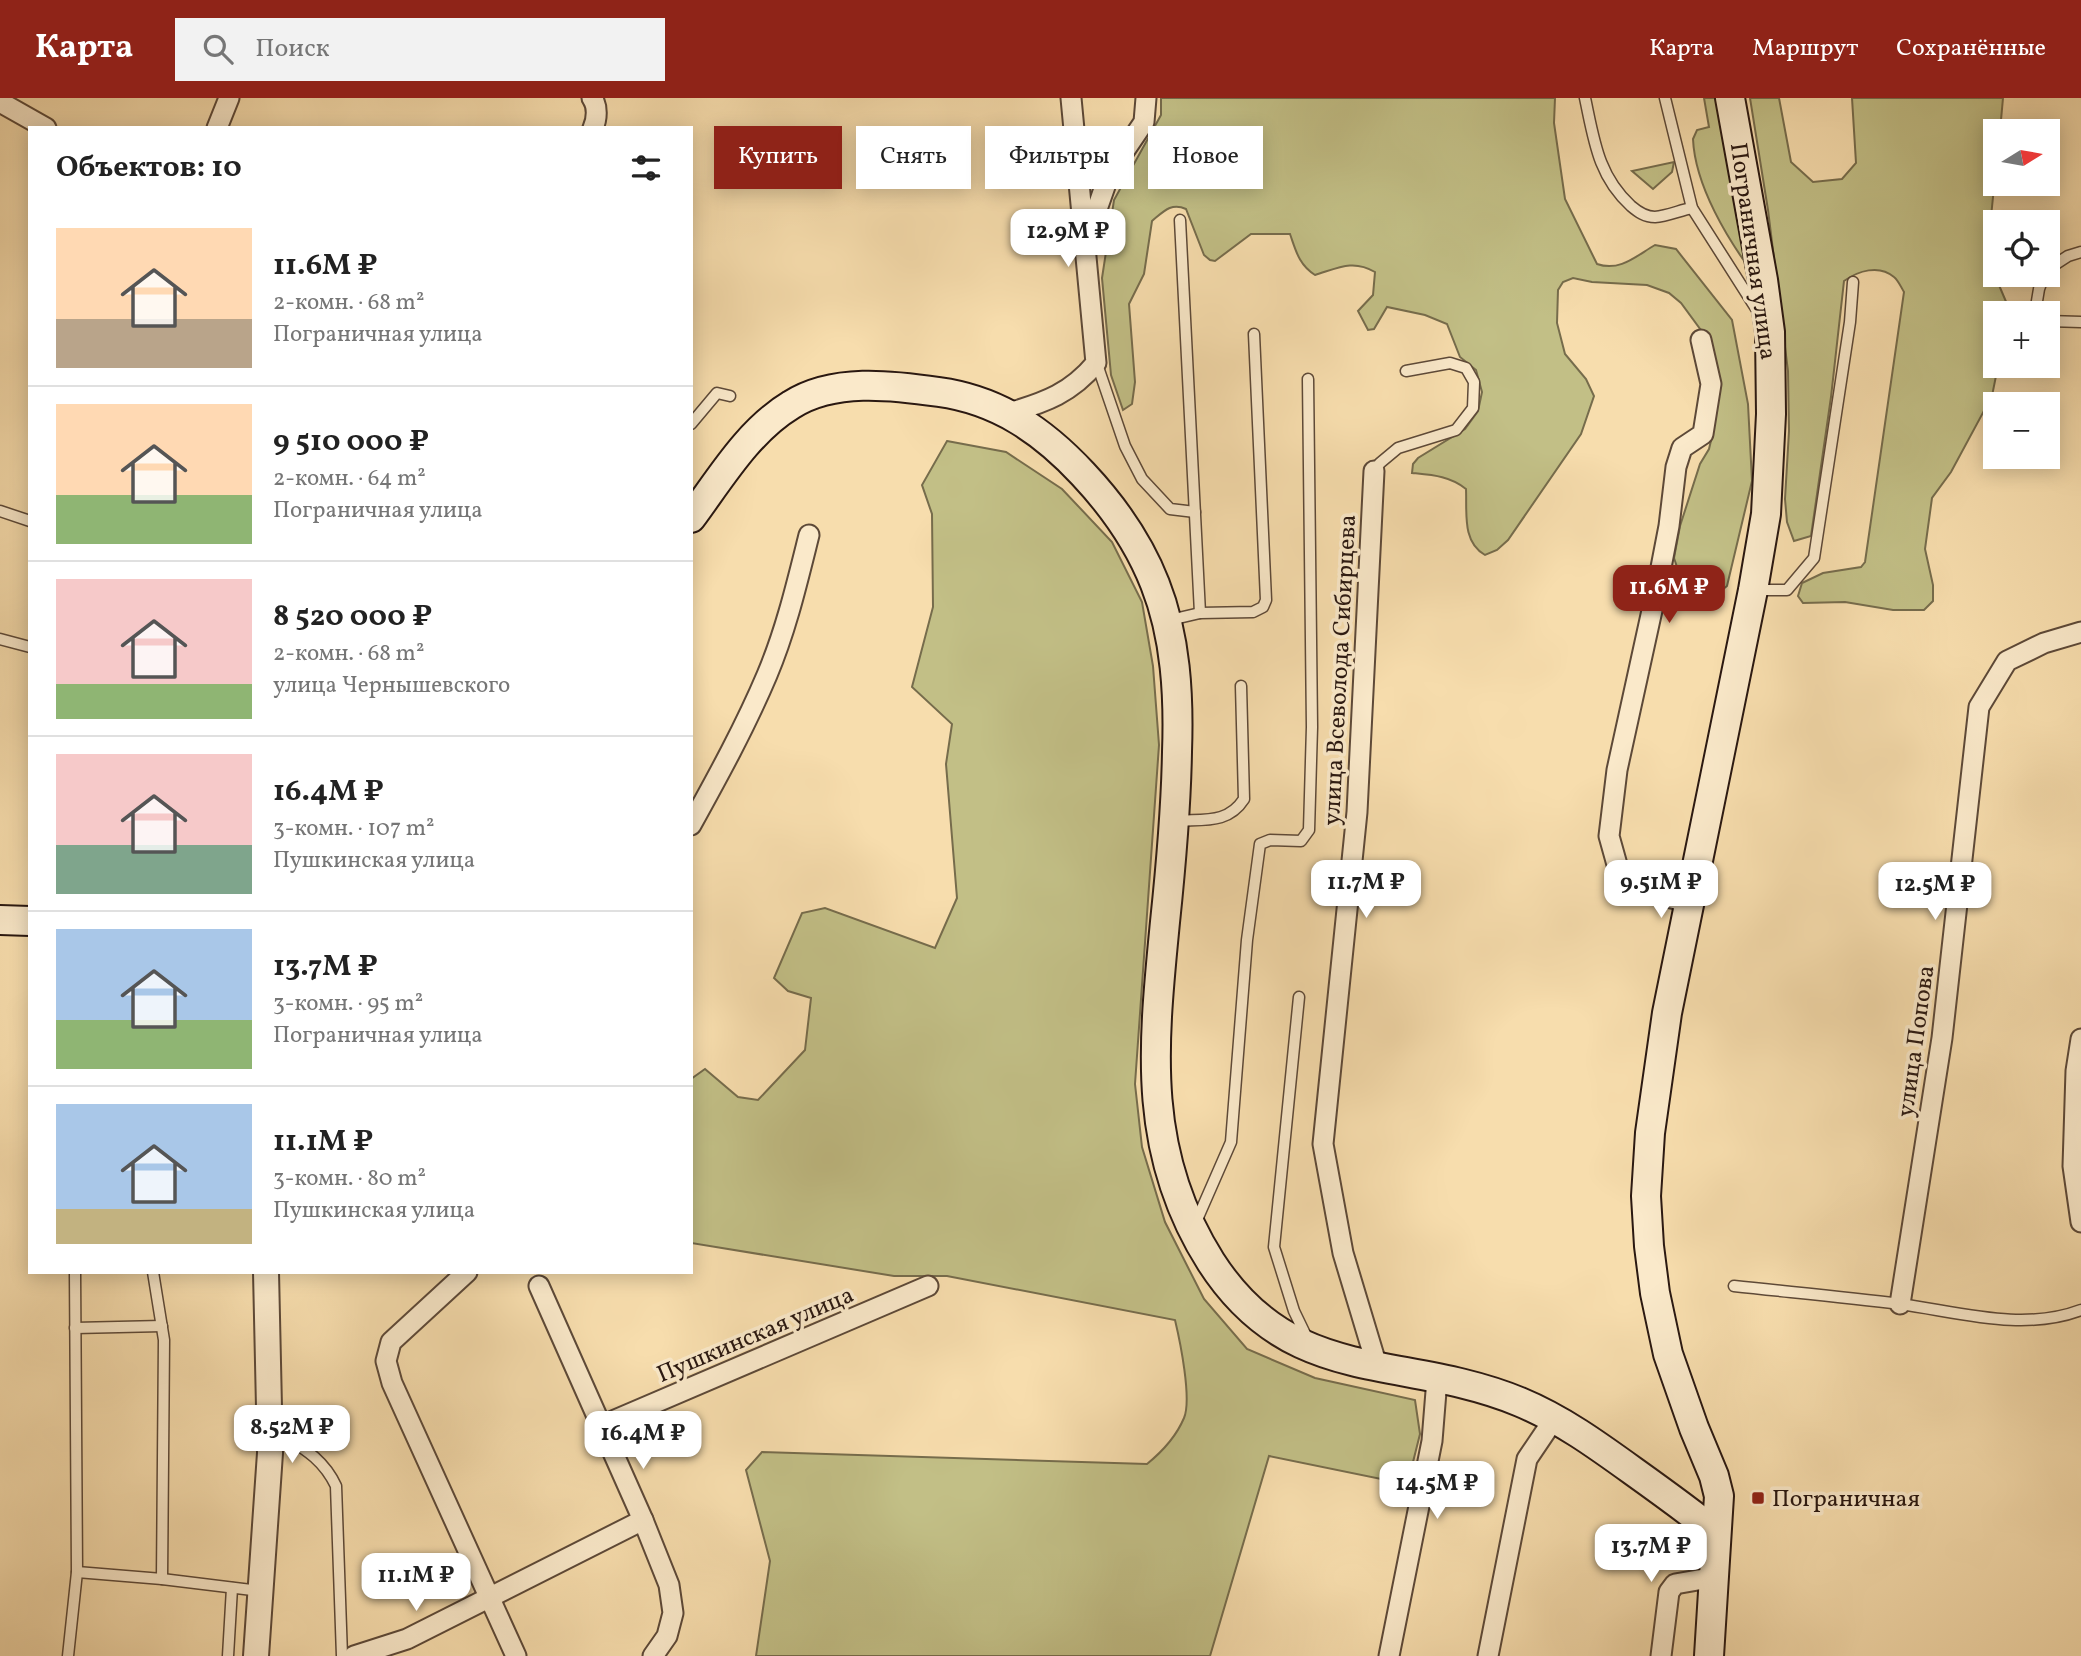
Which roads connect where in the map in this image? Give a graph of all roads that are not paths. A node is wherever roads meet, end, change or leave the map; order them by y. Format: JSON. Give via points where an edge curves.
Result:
{"nodes":[{"id":1,"x":229,"y":98,"type":"edge"},
{"id":2,"x":592,"y":98,"type":"edge"},
{"id":3,"x":1071,"y":98,"type":"edge"},
{"id":4,"x":1146,"y":98,"type":"edge"},
{"id":5,"x":1585,"y":98,"type":"edge"},
{"id":6,"x":1665,"y":98,"type":"edge"},
{"id":7,"x":1730,"y":98,"type":"edge"},
{"id":8,"x":0,"y":102,"type":"edge"},
{"id":9,"x":42,"y":126,"type":"edge"},
{"id":10,"x":218,"y":126,"type":"edge"},
{"id":11,"x":594,"y":126,"type":"edge"},
{"id":12,"x":1692,"y":208,"type":"junction"},
{"id":13,"x":1180,"y":220,"type":"dead end"},
{"id":14,"x":1085,"y":243,"type":"junction"},
{"id":15,"x":2081,"y":252,"type":"edge"},
{"id":16,"x":2060,"y":261,"type":"edge"},
{"id":17,"x":1853,"y":282,"type":"dead end"},
{"id":18,"x":2060,"y":321,"type":"edge"},
{"id":19,"x":2081,"y":322,"type":"edge"},
{"id":20,"x":1770,"y":332,"type":"junction"},
{"id":21,"x":1254,"y":334,"type":"dead end"},
{"id":22,"x":1701,"y":340,"type":"dead end"},
{"id":23,"x":1096,"y":363,"type":"junction"},
{"id":24,"x":1406,"y":371,"type":"dead end"},
{"id":25,"x":1308,"y":379,"type":"dead end"},
{"id":26,"x":730,"y":396,"type":"dead end"},
{"id":27,"x":1009,"y":413,"type":"junction"},
{"id":28,"x":693,"y":422,"type":"edge"},
{"id":29,"x":1374,"y":471,"type":"joint"},
{"id":30,"x":0,"y":511,"type":"edge"},
{"id":31,"x":1195,"y":512,"type":"junction"},
{"id":32,"x":693,"y":515,"type":"edge"},
{"id":33,"x":28,"y":520,"type":"edge"},
{"id":34,"x":809,"y":536,"type":"dead end"},
{"id":35,"x":1753,"y":590,"type":"junction"},
{"id":36,"x":1200,"y":612,"type":"junction"},
{"id":37,"x":1166,"y":621,"type":"junction"},
{"id":38,"x":2081,"y":632,"type":"edge"},
{"id":39,"x":0,"y":639,"type":"edge"},
{"id":40,"x":28,"y":646,"type":"edge"},
{"id":41,"x":1241,"y":686,"type":"dead end"},
{"id":42,"x":693,"y":821,"type":"edge"},
{"id":43,"x":1175,"y":821,"type":"junction"},
{"id":44,"x":1689,"y":902,"type":"junction"},
{"id":45,"x":0,"y":920,"type":"edge"},
{"id":46,"x":28,"y":920,"type":"edge"},
{"id":47,"x":1299,"y":997,"type":"dead end"},
{"id":48,"x":2081,"y":1039,"type":"edge"},
{"id":49,"x":2081,"y":1222,"type":"edge"},
{"id":50,"x":1193,"y":1229,"type":"junction"},
{"id":51,"x":75,"y":1274,"type":"edge"},
{"id":52,"x":153,"y":1274,"type":"edge"},
{"id":53,"x":266,"y":1274,"type":"edge"},
{"id":54,"x":465,"y":1274,"type":"edge"},
{"id":55,"x":539,"y":1286,"type":"dead end"},
{"id":56,"x":928,"y":1286,"type":"dead end"},
{"id":57,"x":1734,"y":1286,"type":"dead end"},
{"id":58,"x":1900,"y":1304,"type":"junction"},
{"id":59,"x":2081,"y":1310,"type":"edge"},
{"id":60,"x":162,"y":1326,"type":"junction"},
{"id":61,"x":75,"y":1328,"type":"junction"},
{"id":62,"x":1311,"y":1348,"type":"junction"},
{"id":63,"x":1377,"y":1366,"type":"junction"},
{"id":64,"x":1437,"y":1379,"type":"junction"},
{"id":65,"x":1554,"y":1419,"type":"junction"},
{"id":66,"x":269,"y":1426,"type":"junction"},
{"id":67,"x":601,"y":1426,"type":"junction"},
{"id":68,"x":643,"y":1520,"type":"junction"},
{"id":69,"x":1716,"y":1534,"type":"junction"},
{"id":70,"x":77,"y":1573,"type":"junction"},
{"id":71,"x":1715,"y":1577,"type":"junction"},
{"id":72,"x":162,"y":1578,"type":"junction"},
{"id":73,"x":232,"y":1588,"type":"junction"},
{"id":74,"x":260,"y":1591,"type":"junction"},
{"id":75,"x":489,"y":1596,"type":"junction"},
{"id":76,"x":68,"y":1656,"type":"edge"},
{"id":77,"x":228,"y":1656,"type":"edge"},
{"id":78,"x":256,"y":1656,"type":"edge"},
{"id":79,"x":342,"y":1656,"type":"edge"},
{"id":80,"x":354,"y":1656,"type":"edge"},
{"id":81,"x":516,"y":1656,"type":"edge"},
{"id":82,"x":653,"y":1656,"type":"edge"},
{"id":83,"x":1390,"y":1656,"type":"edge"},
{"id":84,"x":1488,"y":1656,"type":"edge"},
{"id":85,"x":1661,"y":1656,"type":"edge"},
{"id":86,"x":1709,"y":1656,"type":"edge"}],
"edges":[{"from":1,"to":10,"type":"street"},
{"from":2,"to":11,"type":"street","via":[[596,103]]},
{"from":3,"to":14,"type":"street"},
{"from":4,"to":14,"type":"street","via":[[1144,122],[1110,172]]},
{"from":5,"to":12,"type":"lane","via":[[1604,174],[1619,195],[1640,214],[1655,217]]},
{"from":6,"to":12,"type":"lane"},
{"from":7,"to":20,"type":"main road","name":"Пограничная улица"},
{"from":8,"to":9,"type":"street"},
{"from":12,"to":20,"type":"lane"},
{"from":13,"to":31,"type":"lane"},
{"from":14,"to":23,"type":"street"},
{"from":15,"to":16,"type":"lane"},
{"from":17,"to":35,"type":"lane","via":[[1814,558],[1787,590]]},
{"from":18,"to":19,"type":"lane"},
{"from":20,"to":35,"type":"main road","name":"Пограничная улица","via":[[1766,514]]},
{"from":21,"to":36,"type":"lane","via":[[1266,600],[1253,611]]},
{"from":22,"to":44,"type":"street","via":[[1711,384],[1703,434],[1682,448],[1676,467],[1658,583],[1617,770],[1609,836],[1621,879],[1632,889]]},
{"from":23,"to":27,"type":"street","via":[[1051,400]]},
{"from":23,"to":31,"type":"lane","via":[[1125,446],[1142,479],[1170,509]]},
{"from":24,"to":29,"type":"lane","via":[[1450,363],[1466,368],[1474,382],[1473,408],[1455,430],[1398,449]]},
{"from":25,"to":50,"type":"lane","via":[[1309,830],[1301,841],[1260,844],[1247,940],[1231,1142]]},
{"from":26,"to":28,"type":"lane","via":[[717,393]]},
{"from":27,"to":32,"type":"main road","via":[[958,394],[917,389],[880,386],[815,394],[791,405],[762,428]]},
{"from":27,"to":37,"type":"main road","via":[[1034,428],[1102,494],[1143,556]]},
{"from":29,"to":63,"type":"street","name":"улица Всеволода Сибирцева","via":[[1357,812],[1323,1144],[1343,1254]]},
{"from":30,"to":33,"type":"lane"},
{"from":31,"to":36,"type":"lane"},
{"from":34,"to":42,"type":"street","via":[[768,673]]},
{"from":35,"to":44,"type":"main road","name":"Пограничная улица"},
{"from":36,"to":37,"type":"lane"},
{"from":37,"to":43,"type":"main road","via":[[1177,689]]},
{"from":38,"to":58,"type":"street","name":"улица Попова","via":[[2007,661],[1979,707],[1942,1038]]},
{"from":39,"to":40,"type":"lane"},
{"from":41,"to":43,"type":"lane","via":[[1244,799],[1224,818]]},
{"from":43,"to":50,"type":"main road","via":[[1154,1058],[1164,1148]]},
{"from":44,"to":69,"type":"main road","name":"Пограничная улица","via":[[1657,1072],[1646,1196],[1662,1332],[1714,1476],[1719,1496]]},
{"from":45,"to":46,"type":"main road"},
{"from":47,"to":62,"type":"lane","via":[[1274,1247]]},
{"from":48,"to":49,"type":"street","via":[[2073,1166]]},
{"from":50,"to":62,"type":"main road","via":[[1231,1290],[1251,1311],[1291,1340]]},
{"from":51,"to":61,"type":"lane"},
{"from":52,"to":60,"type":"lane"},
{"from":53,"to":66,"type":"street"},
{"from":54,"to":75,"type":"street","via":[[391,1342],[386,1361]]},
{"from":55,"to":67,"type":"street"},
{"from":56,"to":67,"type":"street","name":"Пушкинская улица"},
{"from":57,"to":58,"type":"lane"},
{"from":58,"to":59,"type":"lane","via":[[1995,1319],[2054,1318]]},
{"from":60,"to":61,"type":"lane"},
{"from":60,"to":72,"type":"lane"},
{"from":61,"to":70,"type":"lane"},
{"from":62,"to":63,"type":"main road"},
{"from":63,"to":64,"type":"main road"},
{"from":64,"to":65,"type":"main road","via":[[1519,1401]]},
{"from":64,"to":83,"type":"street","via":[[1432,1441]]},
{"from":65,"to":69,"type":"main road","via":[[1588,1438]]},
{"from":65,"to":84,"type":"street","via":[[1527,1459]]},
{"from":66,"to":74,"type":"street"},
{"from":66,"to":79,"type":"lane","via":[[317,1458],[336,1486]]},
{"from":67,"to":68,"type":"street"},
{"from":68,"to":75,"type":"street"},
{"from":68,"to":82,"type":"street","via":[[669,1585],[673,1613],[667,1636]]},
{"from":69,"to":71,"type":"main road","name":"Пограничная улица"},
{"from":70,"to":72,"type":"lane"},
{"from":70,"to":76,"type":"lane"},
{"from":71,"to":85,"type":"street","via":[[1675,1584],[1669,1592]]},
{"from":71,"to":86,"type":"main road","name":"Пограничная улица"},
{"from":72,"to":73,"type":"lane"},
{"from":73,"to":74,"type":"lane"},
{"from":73,"to":77,"type":"lane"},
{"from":74,"to":78,"type":"street"},
{"from":75,"to":80,"type":"street","via":[[407,1639]]},
{"from":75,"to":81,"type":"street"}]}
